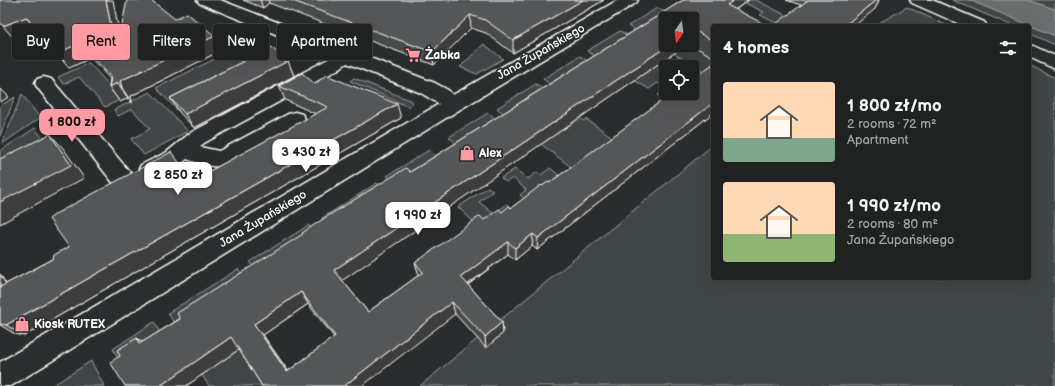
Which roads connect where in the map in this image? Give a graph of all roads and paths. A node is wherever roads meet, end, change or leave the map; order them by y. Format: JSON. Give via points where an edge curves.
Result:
{"nodes":[{"id":1,"x":205,"y":0,"type":"edge"},
{"id":2,"x":630,"y":0,"type":"edge"},
{"id":3,"x":918,"y":0,"type":"edge"},
{"id":4,"x":973,"y":24,"type":"edge"},
{"id":5,"x":277,"y":29,"type":"edge"},
{"id":6,"x":1031,"y":51,"type":"edge"},
{"id":7,"x":339,"y":60,"type":"edge"},
{"id":8,"x":355,"y":60,"type":"edge"},
{"id":9,"x":1055,"y":63,"type":"edge"},
{"id":10,"x":44,"y":83,"type":"dead end"},
{"id":11,"x":452,"y":105,"type":"junction"},
{"id":12,"x":295,"y":119,"type":"dead end"},
{"id":13,"x":184,"y":149,"type":"junction"},
{"id":14,"x":126,"y":183,"type":"junction"},
{"id":15,"x":106,"y":194,"type":"edge"},
{"id":16,"x":0,"y":377,"type":"edge"}],
"edges":[{"from":1,"to":5,"type":"street"},
{"from":2,"to":11,"type":"street","name":"Jana Żupańskiego"},
{"from":3,"to":4,"type":"street"},
{"from":6,"to":9,"type":"street"},
{"from":7,"to":13,"type":"street","via":[[197,138]]},
{"from":8,"to":11,"type":"street","via":[[428,88]]},
{"from":10,"to":14,"type":"street"},
{"from":11,"to":16,"type":"street","name":"Jana Żupańskiego"},
{"from":12,"to":13,"type":"street","via":[[222,159],[204,158]]},
{"from":13,"to":14,"type":"street","via":[[174,158]]},
{"from":14,"to":15,"type":"street"}]}
